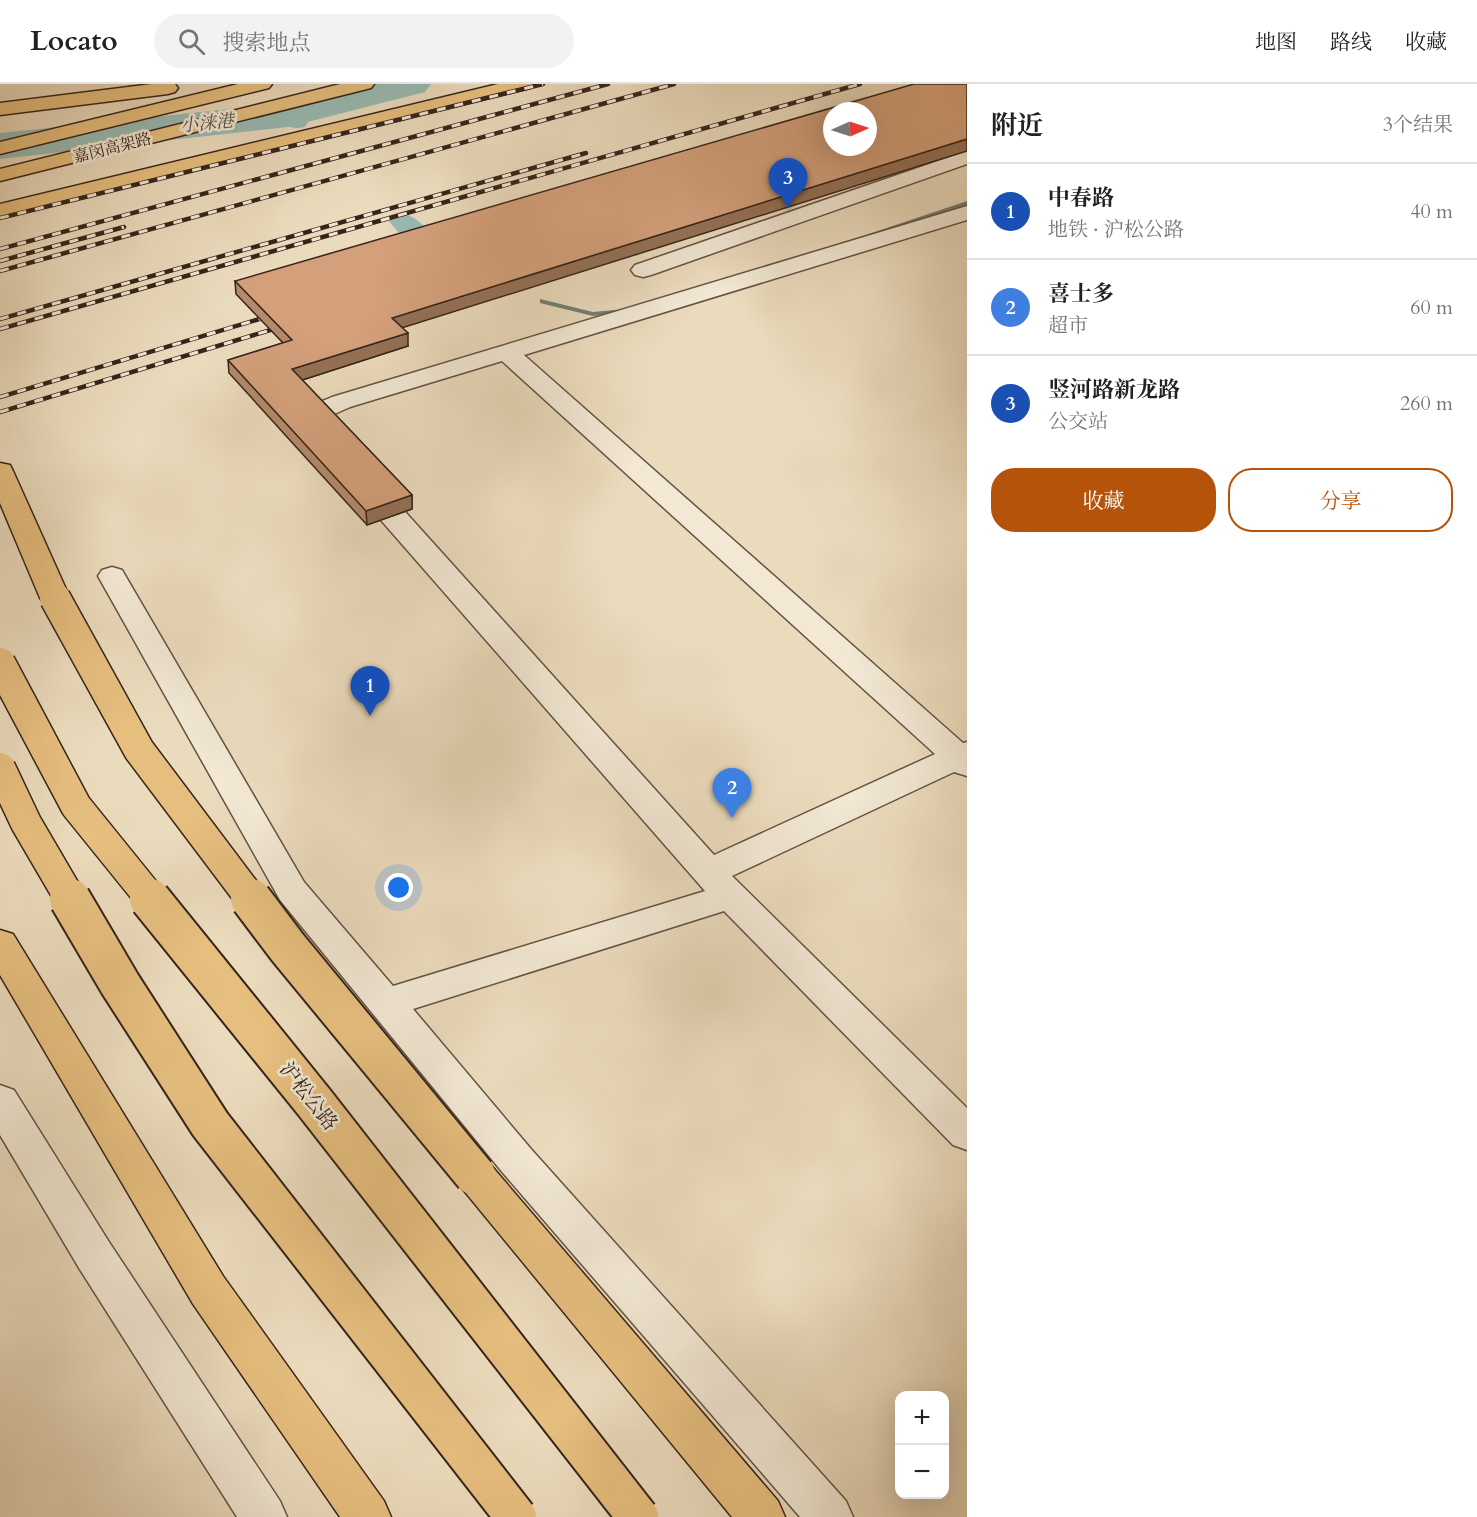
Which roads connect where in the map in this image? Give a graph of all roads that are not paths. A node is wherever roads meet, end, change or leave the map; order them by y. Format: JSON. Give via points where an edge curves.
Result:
{"nodes":[{"id":1,"x":111,"y":84,"type":"edge"},
{"id":2,"x":196,"y":84,"type":"edge"},
{"id":3,"x":262,"y":84,"type":"edge"},
{"id":4,"x":364,"y":84,"type":"edge"},
{"id":5,"x":481,"y":84,"type":"edge"},
{"id":6,"x":523,"y":84,"type":"edge"},
{"id":7,"x":0,"y":96,"type":"edge"},
{"id":8,"x":0,"y":110,"type":"edge"},
{"id":9,"x":0,"y":148,"type":"edge"},
{"id":10,"x":967,"y":157,"type":"edge"},
{"id":11,"x":0,"y":175,"type":"edge"},
{"id":12,"x":0,"y":197,"type":"edge"},
{"id":13,"x":0,"y":211,"type":"edge"},
{"id":14,"x":967,"y":213,"type":"edge"},
{"id":15,"x":643,"y":270,"type":"dead end"},
{"id":16,"x":506,"y":352,"type":"junction"},
{"id":17,"x":0,"y":471,"type":"edge"},
{"id":18,"x":112,"y":576,"type":"dead end"},
{"id":19,"x":0,"y":663,"type":"edge"},
{"id":20,"x":964,"y":759,"type":"edge"},
{"id":21,"x":0,"y":768,"type":"edge"},
{"id":22,"x":719,"y":884,"type":"junction"},
{"id":23,"x":0,"y":944,"type":"edge"},
{"id":24,"x":386,"y":1003,"type":"junction"},
{"id":25,"x":0,"y":1101,"type":"edge"},
{"id":26,"x":967,"y":1133,"type":"edge"},
{"id":27,"x":264,"y":1517,"type":"edge"},
{"id":28,"x":368,"y":1517,"type":"edge"},
{"id":29,"x":516,"y":1517,"type":"edge"},
{"id":30,"x":638,"y":1517,"type":"edge"},
{"id":31,"x":762,"y":1517,"type":"edge"},
{"id":32,"x":831,"y":1517,"type":"edge"}],
"edges":[{"from":1,"to":7,"type":"main road"},
{"from":2,"to":8,"type":"main road"},
{"from":3,"to":9,"type":"main road","name":"嘉闵高架路"},
{"from":4,"to":11,"type":"main road","name":"嘉闵高架路"},
{"from":5,"to":12,"type":"main road"},
{"from":6,"to":13,"type":"main road"},
{"from":10,"to":15,"type":"street"},
{"from":14,"to":16,"type":"street"},
{"from":16,"to":20,"type":"street"},
{"from":16,"to":22,"type":"street","via":[[341,402],[316,413],[313,425]]},
{"from":17,"to":31,"type":"main road","bridge":true,"via":[[55,598],[139,750],[288,948]]},
{"from":18,"to":24,"type":"street","via":[[292,891]]},
{"from":19,"to":30,"type":"main road","name":"沪松公路","bridge":true,"via":[[76,806],[314,1102]]},
{"from":20,"to":22,"type":"street"},
{"from":21,"to":29,"type":"main road","bridge":true,"via":[[26,822],[120,984],[210,1124]]},
{"from":22,"to":24,"type":"street"},
{"from":22,"to":26,"type":"street"},
{"from":23,"to":28,"type":"main road","via":[[208,1290]]},
{"from":24,"to":32,"type":"street","via":[[517,1161]]},
{"from":25,"to":27,"type":"street","via":[[94,1255]]}]}
